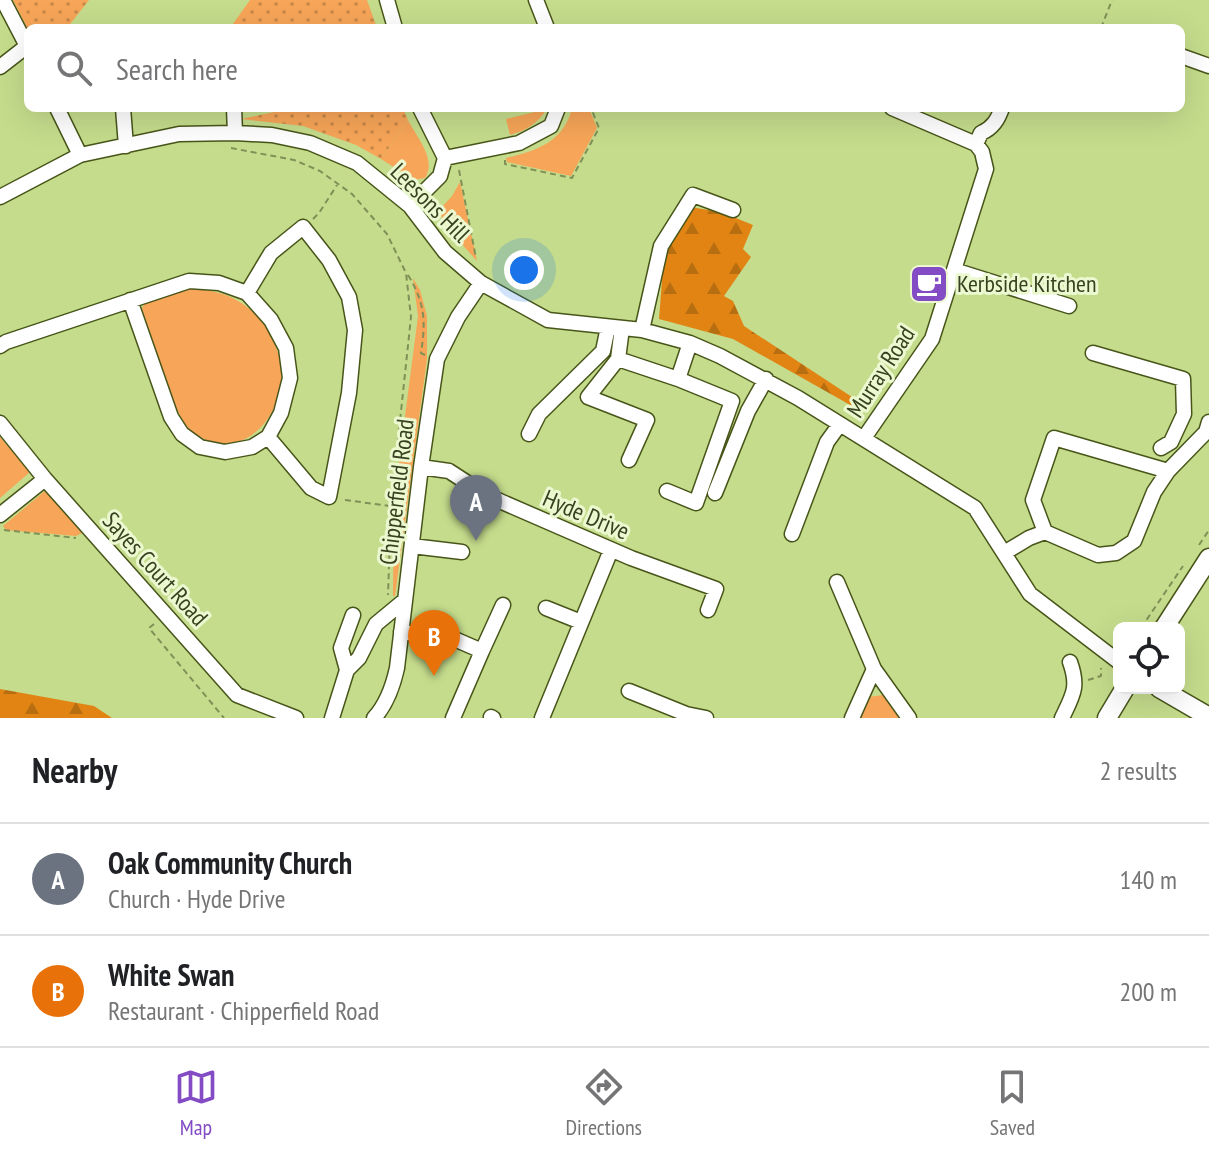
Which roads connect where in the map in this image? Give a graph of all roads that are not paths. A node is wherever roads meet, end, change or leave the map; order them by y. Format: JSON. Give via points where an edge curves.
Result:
{"nodes":[{"id":1,"x":3,"y":0,"type":"edge"},
{"id":2,"x":387,"y":0,"type":"edge"},
{"id":3,"x":538,"y":0,"type":"edge"},
{"id":4,"x":394,"y":24,"type":"edge"},
{"id":5,"x":546,"y":24,"type":"edge"},
{"id":6,"x":24,"y":39,"type":"edge"},
{"id":7,"x":24,"y":50,"type":"edge"},
{"id":8,"x":1185,"y":57,"type":"edge"},
{"id":9,"x":1209,"y":66,"type":"edge"},
{"id":10,"x":0,"y":67,"type":"edge"},
{"id":11,"x":59,"y":112,"type":"edge"},
{"id":12,"x":123,"y":112,"type":"edge"},
{"id":13,"x":234,"y":112,"type":"edge"},
{"id":14,"x":422,"y":112,"type":"edge"},
{"id":15,"x":556,"y":112,"type":"edge"},
{"id":16,"x":901,"y":112,"type":"edge"},
{"id":17,"x":1000,"y":112,"type":"edge"},
{"id":18,"x":235,"y":133,"type":"junction"},
{"id":19,"x":976,"y":144,"type":"junction"},
{"id":20,"x":126,"y":146,"type":"junction"},
{"id":21,"x":80,"y":155,"type":"junction"},
{"id":22,"x":450,"y":157,"type":"junction"},
{"id":23,"x":0,"y":197,"type":"edge"},
{"id":24,"x":410,"y":206,"type":"junction"},
{"id":25,"x":733,"y":210,"type":"dead end"},
{"id":26,"x":954,"y":270,"type":"junction"},
{"id":27,"x":481,"y":283,"type":"junction"},
{"id":28,"x":247,"y":293,"type":"junction"},
{"id":29,"x":130,"y":300,"type":"junction"},
{"id":30,"x":1069,"y":306,"type":"dead end"},
{"id":31,"x":615,"y":327,"type":"junction"},
{"id":32,"x":642,"y":330,"type":"junction"},
{"id":33,"x":690,"y":343,"type":"junction"},
{"id":34,"x":0,"y":346,"type":"edge"},
{"id":35,"x":1093,"y":353,"type":"dead end"},
{"id":36,"x":618,"y":359,"type":"junction"},
{"id":37,"x":678,"y":379,"type":"junction"},
{"id":38,"x":766,"y":379,"type":"junction"},
{"id":39,"x":1184,"y":414,"type":"junction"},
{"id":40,"x":1209,"y":421,"type":"edge"},
{"id":41,"x":0,"y":423,"type":"edge"},
{"id":42,"x":840,"y":424,"type":"junction"},
{"id":43,"x":529,"y":434,"type":"dead end"},
{"id":44,"x":268,"y":437,"type":"junction"},
{"id":45,"x":864,"y":438,"type":"junction"},
{"id":46,"x":1161,"y":448,"type":"dead end"},
{"id":47,"x":629,"y":460,"type":"dead end"},
{"id":48,"x":421,"y":467,"type":"junction"},
{"id":49,"x":1168,"y":471,"type":"junction"},
{"id":50,"x":45,"y":479,"type":"junction"},
{"id":51,"x":667,"y":491,"type":"dead end"},
{"id":52,"x":715,"y":493,"type":"dead end"},
{"id":53,"x":0,"y":515,"type":"edge"},
{"id":54,"x":1045,"y":532,"type":"junction"},
{"id":55,"x":792,"y":534,"type":"dead end"},
{"id":56,"x":412,"y":546,"type":"junction"},
{"id":57,"x":611,"y":550,"type":"junction"},
{"id":58,"x":462,"y":552,"type":"dead end"},
{"id":59,"x":1004,"y":553,"type":"junction"},
{"id":60,"x":1200,"y":556,"type":"edge"},
{"id":61,"x":837,"y":582,"type":"dead end"},
{"id":62,"x":405,"y":600,"type":"junction"},
{"id":63,"x":503,"y":605,"type":"dead end"},
{"id":64,"x":546,"y":608,"type":"dead end"},
{"id":65,"x":708,"y":610,"type":"dead end"},
{"id":66,"x":353,"y":615,"type":"dead end"},
{"id":67,"x":581,"y":622,"type":"junction"},
{"id":68,"x":1167,"y":622,"type":"edge"},
{"id":69,"x":401,"y":632,"type":"junction"},
{"id":70,"x":482,"y":651,"type":"junction"},
{"id":71,"x":1113,"y":657,"type":"edge"},
{"id":72,"x":1070,"y":662,"type":"dead end"},
{"id":73,"x":874,"y":669,"type":"junction"},
{"id":74,"x":347,"y":670,"type":"junction"},
{"id":75,"x":629,"y":691,"type":"dead end"},
{"id":76,"x":1121,"y":694,"type":"edge"},
{"id":77,"x":1169,"y":694,"type":"edge"},
{"id":78,"x":661,"y":712,"type":"edge"},
{"id":79,"x":377,"y":717,"type":"edge"},
{"id":80,"x":1209,"y":717,"type":"edge"},
{"id":81,"x":296,"y":718,"type":"edge"},
{"id":82,"x":332,"y":718,"type":"edge"},
{"id":83,"x":453,"y":718,"type":"edge"},
{"id":84,"x":542,"y":718,"type":"edge"},
{"id":85,"x":706,"y":718,"type":"edge"},
{"id":86,"x":852,"y":718,"type":"edge"},
{"id":87,"x":909,"y":718,"type":"edge"},
{"id":88,"x":1062,"y":718,"type":"edge"},
{"id":89,"x":1107,"y":718,"type":"edge"}],
"edges":[{"from":1,"to":6,"type":"street"},
{"from":2,"to":4,"type":"street"},
{"from":3,"to":5,"type":"street"},
{"from":7,"to":10,"type":"street"},
{"from":8,"to":9,"type":"street"},
{"from":11,"to":21,"type":"street"},
{"from":12,"to":20,"type":"street"},
{"from":13,"to":18,"type":"street"},
{"from":14,"to":22,"type":"street"},
{"from":15,"to":22,"type":"street","via":[[551,126],[519,143]]},
{"from":16,"to":19,"type":"street"},
{"from":17,"to":19,"type":"street"},
{"from":18,"to":20,"type":"street","name":"Leesons Hill","via":[[179,134]]},
{"from":18,"to":24,"type":"street","name":"Leesons Hill","via":[[310,143],[357,163]]},
{"from":19,"to":26,"type":"street","name":"Murray Road","via":[[986,169]]},
{"from":20,"to":21,"type":"street","name":"Leesons Hill"},
{"from":21,"to":23,"type":"street","name":"Leesons Hill"},
{"from":22,"to":24,"type":"street","via":[[440,176]]},
{"from":24,"to":27,"type":"street","name":"Leesons Hill","via":[[445,252]]},
{"from":25,"to":32,"type":"street","via":[[693,195],[661,246]]},
{"from":26,"to":30,"type":"street"},
{"from":26,"to":45,"type":"street","name":"Murray Road","via":[[932,339]]},
{"from":27,"to":31,"type":"street","name":"Leesons Hill","via":[[548,320]]},
{"from":27,"to":48,"type":"street","name":"Chipperfield Road","via":[[437,361]]},
{"from":28,"to":29,"type":"street","via":[[219,283],[189,281]]},
{"from":28,"to":44,"type":"street","via":[[286,348],[290,378]]},
{"from":28,"to":44,"type":"street","via":[[271,253],[303,227],[349,297],[355,330],[329,497],[311,488]]},
{"from":29,"to":34,"type":"street"},
{"from":29,"to":44,"type":"street","via":[[171,417],[182,434],[200,447],[225,452],[252,447]]},
{"from":31,"to":32,"type":"street","name":"Leesons Hill"},
{"from":31,"to":36,"type":"street"},
{"from":31,"to":43,"type":"street","via":[[603,351],[539,414]]},
{"from":32,"to":33,"type":"street","name":"Leesons Hill"},
{"from":33,"to":37,"type":"street"},
{"from":33,"to":38,"type":"street","name":"Leesons Hill"},
{"from":35,"to":39,"type":"street","via":[[1183,379]]},
{"from":36,"to":37,"type":"street"},
{"from":36,"to":47,"type":"street","via":[[588,397],[647,420]]},
{"from":37,"to":51,"type":"street","via":[[732,401],[696,503]]},
{"from":38,"to":42,"type":"street","name":"Leesons Hill"},
{"from":38,"to":52,"type":"street"},
{"from":39,"to":40,"type":"street"},
{"from":39,"to":46,"type":"street","via":[[1171,442]]},
{"from":40,"to":49,"type":"street","via":[[1206,432]]},
{"from":41,"to":50,"type":"street","name":"Sayes Court Road"},
{"from":42,"to":45,"type":"street","name":"Leesons Hill"},
{"from":42,"to":55,"type":"street","via":[[827,442]]},
{"from":45,"to":59,"type":"street","name":"Leesons Hill","via":[[975,508]]},
{"from":48,"to":56,"type":"street","name":"Chipperfield Road"},
{"from":48,"to":57,"type":"street","name":"Hyde Drive","via":[[449,471],[486,495]]},
{"from":49,"to":54,"type":"street","via":[[1134,541],[1116,553],[1098,555]]},
{"from":49,"to":54,"type":"street","via":[[1054,438],[1033,500]]},
{"from":50,"to":53,"type":"street"},
{"from":50,"to":81,"type":"street","name":"Sayes Court Road","via":[[237,695]]},
{"from":54,"to":59,"type":"street"},
{"from":56,"to":58,"type":"street"},
{"from":56,"to":62,"type":"street","name":"Chipperfield Road"},
{"from":57,"to":65,"type":"street","name":"Hyde Drive","via":[[716,589]]},
{"from":57,"to":67,"type":"street"},
{"from":59,"to":71,"type":"street","name":"Leesons Hill","via":[[1030,594]]},
{"from":60,"to":68,"type":"main road"},
{"from":61,"to":73,"type":"street"},
{"from":62,"to":69,"type":"street","name":"Chipperfield Road"},
{"from":62,"to":74,"type":"street","via":[[376,624]]},
{"from":63,"to":70,"type":"street"},
{"from":64,"to":67,"type":"street"},
{"from":66,"to":74,"type":"street","via":[[341,648]]},
{"from":67,"to":84,"type":"street"},
{"from":69,"to":70,"type":"street","via":[[452,638]]},
{"from":69,"to":79,"type":"street","name":"Chipperfield Road","via":[[392,689]]},
{"from":70,"to":83,"type":"street"},
{"from":72,"to":88,"type":"street","via":[[1074,694]]},
{"from":73,"to":86,"type":"street"},
{"from":73,"to":87,"type":"street"},
{"from":74,"to":82,"type":"street"},
{"from":75,"to":78,"type":"street"},
{"from":76,"to":89,"type":"main road"},
{"from":77,"to":80,"type":"main road"},
{"from":78,"to":85,"type":"street"}]}
